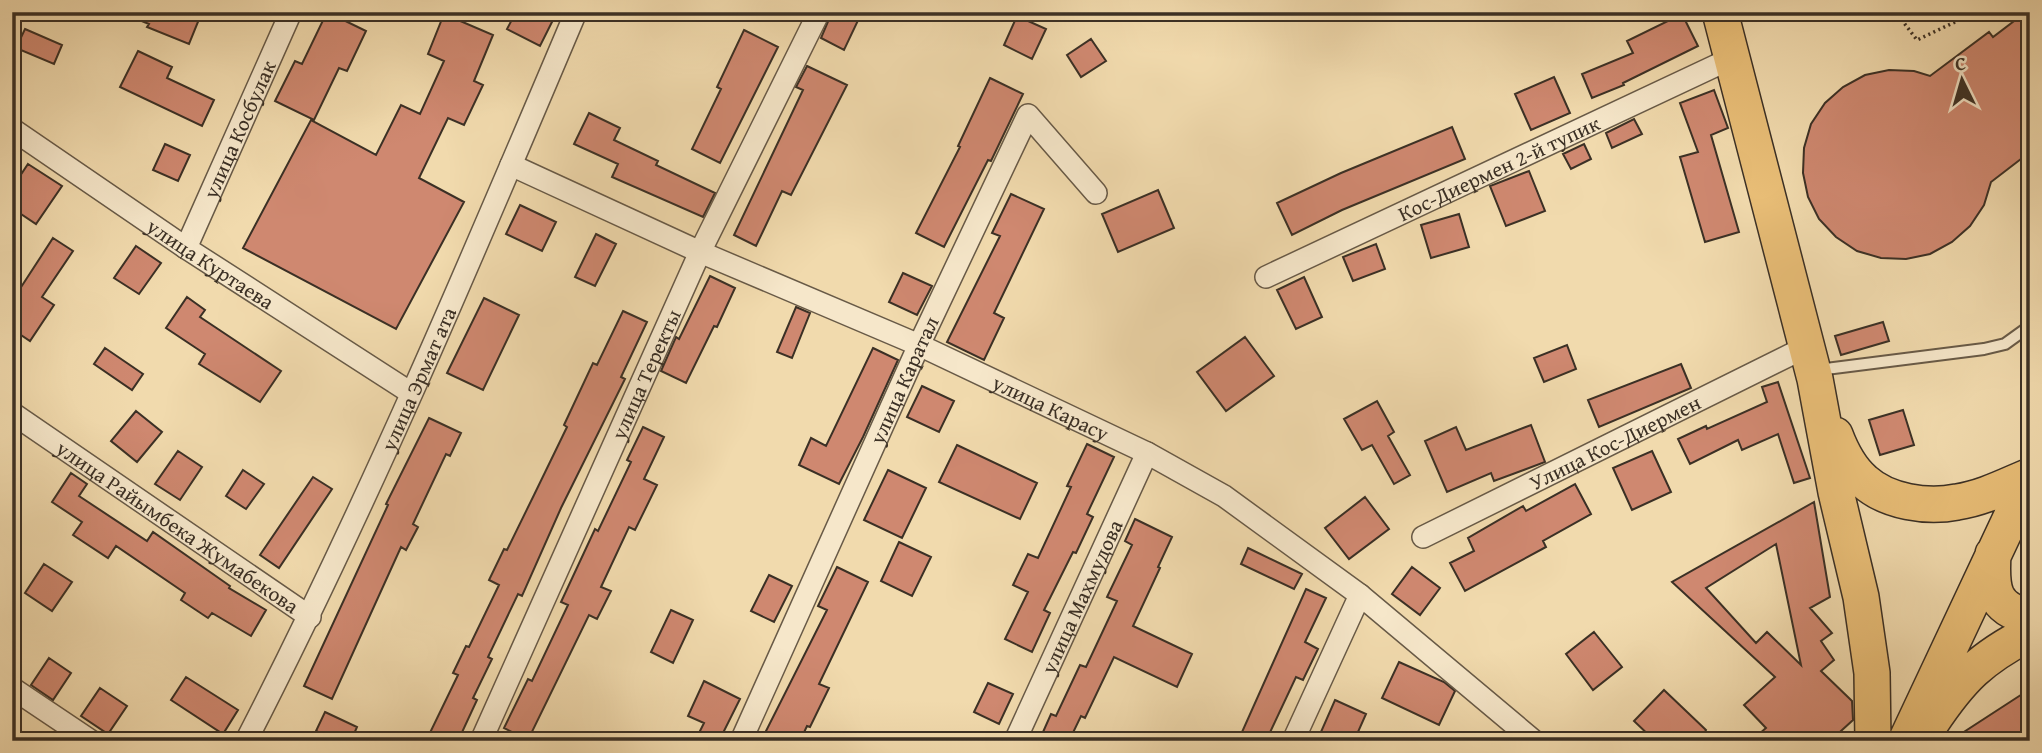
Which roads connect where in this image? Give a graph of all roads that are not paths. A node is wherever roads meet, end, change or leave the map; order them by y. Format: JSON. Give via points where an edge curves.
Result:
{"nodes":[{"id":1,"x":291,"y":12,"type":"edge"},
{"id":2,"x":576,"y":12,"type":"edge"},
{"id":3,"x":819,"y":12,"type":"edge"},
{"id":4,"x":1720,"y":12,"type":"edge"},
{"id":5,"x":1732,"y":58,"type":"junction"},
{"id":6,"x":12,"y":129,"type":"edge"},
{"id":7,"x":511,"y":165,"type":"junction"},
{"id":8,"x":1096,"y":193,"type":"dead end"},
{"id":9,"x":186,"y":248,"type":"junction"},
{"id":10,"x":700,"y":252,"type":"junction"},
{"id":11,"x":1266,"y":276,"type":"dead end"},
{"id":12,"x":2030,"y":326,"type":"edge"},
{"id":13,"x":919,"y":345,"type":"junction"},
{"id":14,"x":1811,"y":366,"type":"junction"},
{"id":15,"x":411,"y":393,"type":"junction"},
{"id":16,"x":12,"y":412,"type":"edge"},
{"id":17,"x":1147,"y":453,"type":"junction"},
{"id":18,"x":2030,"y":476,"type":"edge"},
{"id":19,"x":1423,"y":537,"type":"dead end"},
{"id":20,"x":1993,"y":554,"type":"junction"},
{"id":21,"x":1360,"y":596,"type":"junction"},
{"id":22,"x":310,"y":617,"type":"junction"},
{"id":23,"x":2030,"y":617,"type":"edge"},
{"id":24,"x":2030,"y":634,"type":"edge"},
{"id":25,"x":12,"y":688,"type":"edge"},
{"id":26,"x":91,"y":741,"type":"edge"},
{"id":27,"x":246,"y":741,"type":"edge"},
{"id":28,"x":481,"y":741,"type":"edge"},
{"id":29,"x":741,"y":741,"type":"edge"},
{"id":30,"x":1015,"y":741,"type":"edge"},
{"id":31,"x":1293,"y":741,"type":"edge"},
{"id":32,"x":1534,"y":741,"type":"edge"},
{"id":33,"x":1873,"y":741,"type":"edge"},
{"id":34,"x":1906,"y":741,"type":"edge"},
{"id":35,"x":1919,"y":741,"type":"edge"}],
"edges":[{"from":1,"to":9,"type":"street","name":"улица Косбулак"},
{"from":2,"to":7,"type":"street","name":"улица Эрмат ата"},
{"from":3,"to":10,"type":"street","name":"улица Теректы"},
{"from":4,"to":5,"type":"highway"},
{"from":5,"to":11,"type":"street","name":"Кос-Диермен 2-й тупик"},
{"from":5,"to":14,"type":"highway"},
{"from":6,"to":9,"type":"street","name":"улица Куртаева"},
{"from":7,"to":10,"type":"street","name":"улица Карасу"},
{"from":7,"to":15,"type":"street","name":"улица Эрмат ата"},
{"from":8,"to":13,"type":"street","name":"улица Каратал","via":[[1028,115]]},
{"from":9,"to":15,"type":"street","name":"улица Куртаева"},
{"from":10,"to":13,"type":"street","name":"улица Карасу"},
{"from":10,"to":28,"type":"street","name":"улица Теректы"},
{"from":12,"to":14,"type":"lane","via":[[2005,344],[1984,349]]},
{"from":13,"to":17,"type":"street","name":"улица Карасу"},
{"from":13,"to":29,"type":"street","name":"улица Каратал"},
{"from":14,"to":18,"type":"highway","via":[[1843,454],[1864,481],[1896,499],[1957,502]]},
{"from":14,"to":19,"type":"street","name":"Улица Кос-Диермен"},
{"from":14,"to":33,"type":"highway","via":[[1861,597],[1872,673]]},
{"from":15,"to":22,"type":"street","name":"улица Эрмат ата"},
{"from":16,"to":22,"type":"street","name":"улица Райымбека Жумабекова"},
{"from":17,"to":21,"type":"street","name":"улица Карасу","via":[[1224,496]]},
{"from":17,"to":30,"type":"street","name":"улица Махмудова"},
{"from":18,"to":20,"type":"highway"},
{"from":20,"to":23,"type":"highway","via":[[1992,583],[1998,598],[2008,610]]},
{"from":20,"to":34,"type":"highway"},
{"from":21,"to":31,"type":"street"},
{"from":21,"to":32,"type":"street","name":"улица Карасу"},
{"from":22,"to":27,"type":"street","name":"улица Эрмат ата"},
{"from":24,"to":35,"type":"highway","via":[[1970,671]]},
{"from":25,"to":26,"type":"street"}]}
